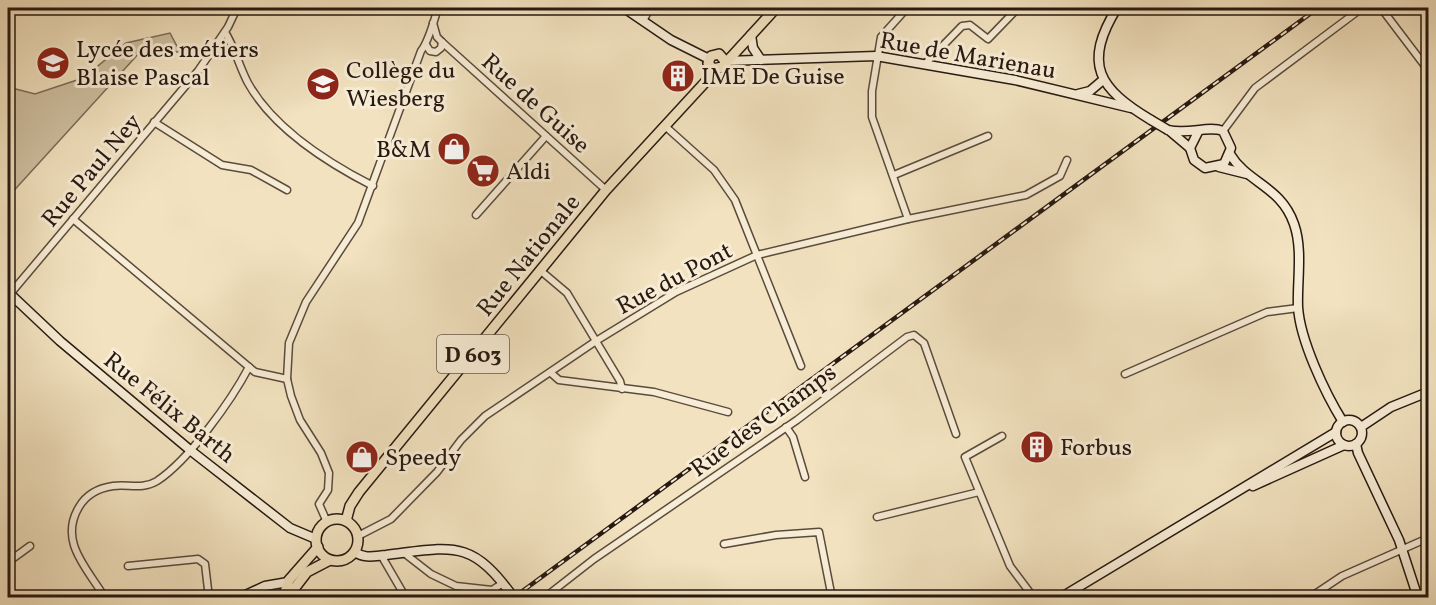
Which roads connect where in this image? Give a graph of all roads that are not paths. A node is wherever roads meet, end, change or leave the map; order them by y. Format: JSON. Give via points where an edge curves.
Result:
{"nodes":[{"id":1,"x":237,"y":8,"type":"edge"},
{"id":2,"x":438,"y":8,"type":"edge"},
{"id":3,"x":624,"y":8,"type":"edge"},
{"id":4,"x":650,"y":8,"type":"edge"},
{"id":5,"x":776,"y":8,"type":"edge"},
{"id":6,"x":907,"y":8,"type":"edge"},
{"id":7,"x":1018,"y":8,"type":"edge"},
{"id":8,"x":1117,"y":8,"type":"edge"},
{"id":9,"x":1362,"y":8,"type":"edge"},
{"id":10,"x":1381,"y":8,"type":"edge"},
{"id":11,"x":644,"y":19,"type":"junction"},
{"id":12,"x":433,"y":23,"type":"junction"},
{"id":13,"x":225,"y":32,"type":"junction"},
{"id":14,"x":751,"y":35,"type":"junction"},
{"id":15,"x":439,"y":39,"type":"junction"},
{"id":16,"x":428,"y":45,"type":"junction"},
{"id":17,"x":876,"y":56,"type":"junction"},
{"id":18,"x":722,"y":58,"type":"junction"},
{"id":19,"x":709,"y":59,"type":"junction"},
{"id":20,"x":761,"y":60,"type":"junction"},
{"id":21,"x":926,"y":63,"type":"junction"},
{"id":22,"x":713,"y":69,"type":"junction"},
{"id":23,"x":1428,"y":70,"type":"edge"},
{"id":24,"x":1103,"y":80,"type":"junction"},
{"id":25,"x":1078,"y":94,"type":"junction"},
{"id":26,"x":1131,"y":108,"type":"junction"},
{"id":27,"x":154,"y":122,"type":"junction"},
{"id":28,"x":666,"y":126,"type":"junction"},
{"id":29,"x":1168,"y":130,"type":"junction"},
{"id":30,"x":1198,"y":132,"type":"junction"},
{"id":31,"x":1222,"y":132,"type":"junction"},
{"id":32,"x":546,"y":136,"type":"junction"},
{"id":33,"x":988,"y":136,"type":"dead end"},
{"id":34,"x":1190,"y":148,"type":"junction"},
{"id":35,"x":1230,"y":154,"type":"junction"},
{"id":36,"x":1067,"y":160,"type":"dead end"},
{"id":37,"x":1219,"y":167,"type":"junction"},
{"id":38,"x":894,"y":175,"type":"junction"},
{"id":39,"x":1250,"y":175,"type":"junction"},
{"id":40,"x":373,"y":186,"type":"junction"},
{"id":41,"x":287,"y":190,"type":"dead end"},
{"id":42,"x":606,"y":190,"type":"junction"},
{"id":43,"x":476,"y":215,"type":"dead end"},
{"id":44,"x":73,"y":219,"type":"junction"},
{"id":45,"x":908,"y":219,"type":"junction"},
{"id":46,"x":757,"y":255,"type":"junction"},
{"id":47,"x":541,"y":271,"type":"junction"},
{"id":48,"x":9,"y":293,"type":"edge"},
{"id":49,"x":1298,"y":308,"type":"junction"},
{"id":50,"x":596,"y":341,"type":"junction"},
{"id":51,"x":801,"y":366,"type":"dead end"},
{"id":52,"x":249,"y":367,"type":"junction"},
{"id":53,"x":551,"y":373,"type":"junction"},
{"id":54,"x":1125,"y":374,"type":"dead end"},
{"id":55,"x":287,"y":379,"type":"junction"},
{"id":56,"x":622,"y":389,"type":"junction"},
{"id":57,"x":1428,"y":392,"type":"edge"},
{"id":58,"x":728,"y":412,"type":"dead end"},
{"id":59,"x":1343,"y":422,"type":"junction"},
{"id":60,"x":786,"y":427,"type":"junction"},
{"id":61,"x":1361,"y":427,"type":"junction"},
{"id":62,"x":1336,"y":432,"type":"junction"},
{"id":63,"x":956,"y":434,"type":"dead end"},
{"id":64,"x":1002,"y":436,"type":"dead end"},
{"id":65,"x":1356,"y":444,"type":"junction"},
{"id":66,"x":1344,"y":445,"type":"junction"},
{"id":67,"x":190,"y":450,"type":"junction"},
{"id":68,"x":805,"y":477,"type":"dead end"},
{"id":69,"x":1241,"y":490,"type":"junction"},
{"id":70,"x":979,"y":492,"type":"junction"},
{"id":71,"x":877,"y":517,"type":"dead end"},
{"id":72,"x":346,"y":520,"type":"junction"},
{"id":73,"x":327,"y":522,"type":"junction"},
{"id":74,"x":358,"y":536,"type":"junction"},
{"id":75,"x":1428,"y":538,"type":"edge"},
{"id":76,"x":317,"y":543,"type":"junction"},
{"id":77,"x":724,"y":544,"type":"dead end"},
{"id":78,"x":30,"y":546,"type":"dead end"},
{"id":79,"x":1403,"y":550,"type":"junction"},
{"id":80,"x":355,"y":552,"type":"junction"},
{"id":81,"x":404,"y":553,"type":"junction"},
{"id":82,"x":381,"y":555,"type":"junction"},
{"id":83,"x":330,"y":560,"type":"junction"},
{"id":84,"x":8,"y":562,"type":"edge"},
{"id":85,"x":128,"y":566,"type":"dead end"},
{"id":86,"x":288,"y":582,"type":"junction"},
{"id":87,"x":503,"y":583,"type":"junction"},
{"id":88,"x":492,"y":590,"type":"junction"},
{"id":89,"x":105,"y":597,"type":"edge"},
{"id":90,"x":209,"y":597,"type":"edge"},
{"id":91,"x":239,"y":597,"type":"edge"},
{"id":92,"x":285,"y":597,"type":"edge"},
{"id":93,"x":406,"y":597,"type":"edge"},
{"id":94,"x":480,"y":597,"type":"edge"},
{"id":95,"x":514,"y":597,"type":"edge"},
{"id":96,"x":544,"y":597,"type":"edge"},
{"id":97,"x":832,"y":597,"type":"edge"},
{"id":98,"x":1034,"y":597,"type":"edge"},
{"id":99,"x":1060,"y":597,"type":"edge"},
{"id":100,"x":1309,"y":597,"type":"edge"},
{"id":101,"x":1418,"y":597,"type":"edge"}],
"edges":[{"from":1,"to":13,"type":"street","name":"Rue Paul Ney"},
{"from":2,"to":12,"type":"street"},
{"from":3,"to":11,"type":"main road"},
{"from":4,"to":11,"type":"street"},
{"from":5,"to":14,"type":"main road"},
{"from":6,"to":17,"type":"street","via":[[881,37]]},
{"from":7,"to":21,"type":"street","via":[[988,39],[970,25],[962,26]]},
{"from":8,"to":24,"type":"main road","via":[[1106,25],[1099,51]]},
{"from":9,"to":31,"type":"street","via":[[1255,88]]},
{"from":10,"to":23,"type":"street"},
{"from":11,"to":19,"type":"main road","via":[[671,40]]},
{"from":12,"to":15,"type":"street"},
{"from":12,"to":16,"type":"street"},
{"from":13,"to":27,"type":"street","name":"Rue Paul Ney"},
{"from":13,"to":40,"type":"street","via":[[248,82],[272,116],[285,129]]},
{"from":14,"to":18,"type":"main road"},
{"from":14,"to":20,"type":"main road"},
{"from":15,"to":16,"type":"street"},
{"from":15,"to":16,"type":"street","via":[[439,51]]},
{"from":15,"to":32,"type":"street","name":"Rue de Guise"},
{"from":16,"to":40,"type":"street"},
{"from":17,"to":20,"type":"main road","name":"Rue de Marienau"},
{"from":17,"to":21,"type":"main road","name":"Rue de Marienau"},
{"from":17,"to":38,"type":"street","via":[[872,117]]},
{"from":18,"to":19,"type":"main road","via":[[714,54]]},
{"from":18,"to":20,"type":"main road","name":"Rue de Marienau"},
{"from":18,"to":22,"type":"main road","via":[[719,69]]},
{"from":19,"to":22,"type":"main road"},
{"from":21,"to":25,"type":"main road","name":"Rue de Marienau"},
{"from":22,"to":28,"type":"main road","name":"Rue Nationale","number":"D 603"},
{"from":24,"to":25,"type":"main road","via":[[1090,91]]},
{"from":24,"to":26,"type":"main road","via":[[1114,96]]},
{"from":25,"to":26,"type":"main road","name":"Rue de Marienau"},
{"from":26,"to":29,"type":"main road","bridge":true},
{"from":27,"to":41,"type":"street","via":[[222,165],[251,170]]},
{"from":27,"to":44,"type":"street","name":"Rue Paul Ney"},
{"from":28,"to":42,"type":"main road","name":"Rue Nationale","number":"D 603"},
{"from":28,"to":46,"type":"street","via":[[714,170],[735,200]]},
{"from":29,"to":30,"type":"main road"},
{"from":29,"to":34,"type":"main road"},
{"from":30,"to":31,"type":"main road","via":[[1210,128]]},
{"from":30,"to":34,"type":"main road"},
{"from":31,"to":35,"type":"main road","via":[[1230,142]]},
{"from":32,"to":42,"type":"street","name":"Rue de Guise"},
{"from":32,"to":43,"type":"street"},
{"from":33,"to":38,"type":"street"},
{"from":34,"to":37,"type":"main road","via":[[1199,165]]},
{"from":35,"to":37,"type":"main road"},
{"from":35,"to":39,"type":"main road"},
{"from":36,"to":45,"type":"street","name":"Rue du Pont","via":[[1060,176],[1026,195]]},
{"from":37,"to":39,"type":"main road"},
{"from":38,"to":45,"type":"street"},
{"from":39,"to":49,"type":"main road","via":[[1278,195],[1294,224]]},
{"from":40,"to":55,"type":"street","via":[[350,237],[313,290],[292,330],[286,359]]},
{"from":42,"to":47,"type":"main road","name":"Rue Nationale","number":"D 603"},
{"from":44,"to":48,"type":"street","name":"Rue Paul Ney"},
{"from":44,"to":52,"type":"street"},
{"from":45,"to":46,"type":"street","name":"Rue du Pont"},
{"from":46,"to":50,"type":"street","name":"Rue du Pont","via":[[676,292]]},
{"from":46,"to":51,"type":"street"},
{"from":47,"to":50,"type":"street","via":[[567,294]]},
{"from":47,"to":72,"type":"main road","name":"Rue Nationale","number":"D 603","via":[[359,492]]},
{"from":48,"to":67,"type":"main road","name":"Rue Félix Barth"},
{"from":49,"to":54,"type":"street","via":[[1267,312]]},
{"from":49,"to":59,"type":"main road","via":[[1308,346]]},
{"from":50,"to":53,"type":"street","name":"Rue du Pont"},
{"from":50,"to":56,"type":"street"},
{"from":52,"to":55,"type":"street"},
{"from":52,"to":67,"type":"street"},
{"from":53,"to":56,"type":"street","via":[[559,381]]},
{"from":53,"to":74,"type":"street","name":"Rue du Pont","via":[[485,416],[391,519]]},
{"from":55,"to":73,"type":"street","via":[[298,414],[329,472],[328,490],[319,504]]},
{"from":56,"to":58,"type":"street","via":[[654,392]]},
{"from":57,"to":61,"type":"main road","via":[[1384,411]]},
{"from":59,"to":61,"type":"main road","via":[[1355,421]]},
{"from":59,"to":62,"type":"main road"},
{"from":60,"to":63,"type":"street","name":"Rue des Champs","via":[[914,335],[924,343]]},
{"from":60,"to":68,"type":"street","name":"Rue des Champs"},
{"from":60,"to":96,"type":"street","name":"Rue des Champs"},
{"from":61,"to":65,"type":"main road","via":[[1362,435]]},
{"from":62,"to":66,"type":"main road"},
{"from":62,"to":69,"type":"main road"},
{"from":64,"to":70,"type":"street","via":[[965,457]]},
{"from":65,"to":66,"type":"main road"},
{"from":65,"to":79,"type":"main road"},
{"from":66,"to":69,"type":"main road"},
{"from":67,"to":76,"type":"main road","name":"Rue Félix Barth","via":[[290,528]]},
{"from":67,"to":89,"type":"street","via":[[149,485],[111,486],[82,501],[71,527],[74,547]]},
{"from":69,"to":99,"type":"main road"},
{"from":70,"to":71,"type":"street"},
{"from":70,"to":98,"type":"street","via":[[1010,566]]},
{"from":72,"to":73,"type":"main road"},
{"from":72,"to":74,"type":"main road"},
{"from":73,"to":76,"type":"main road","via":[[321,527]]},
{"from":74,"to":80,"type":"main road"},
{"from":75,"to":79,"type":"street"},
{"from":76,"to":83,"type":"main road"},
{"from":76,"to":86,"type":"main road"},
{"from":77,"to":97,"type":"street","via":[[819,532]]},
{"from":78,"to":84,"type":"street"},
{"from":79,"to":100,"type":"street","via":[[1342,576]]},
{"from":79,"to":101,"type":"main road"},
{"from":80,"to":82,"type":"main road","via":[[365,557]]},
{"from":80,"to":83,"type":"main road","via":[[342,560]]},
{"from":81,"to":82,"type":"main road"},
{"from":81,"to":87,"type":"main road","via":[[460,550],[488,565]]},
{"from":81,"to":88,"type":"street","via":[[431,574],[456,586]]},
{"from":82,"to":93,"type":"street"},
{"from":83,"to":92,"type":"main road","via":[[307,572]]},
{"from":85,"to":90,"type":"street","via":[[198,559],[205,564]]},
{"from":86,"to":91,"type":"main road"},
{"from":86,"to":92,"type":"main road"},
{"from":87,"to":88,"type":"street"},
{"from":87,"to":95,"type":"main road"},
{"from":88,"to":94,"type":"street"}]}
